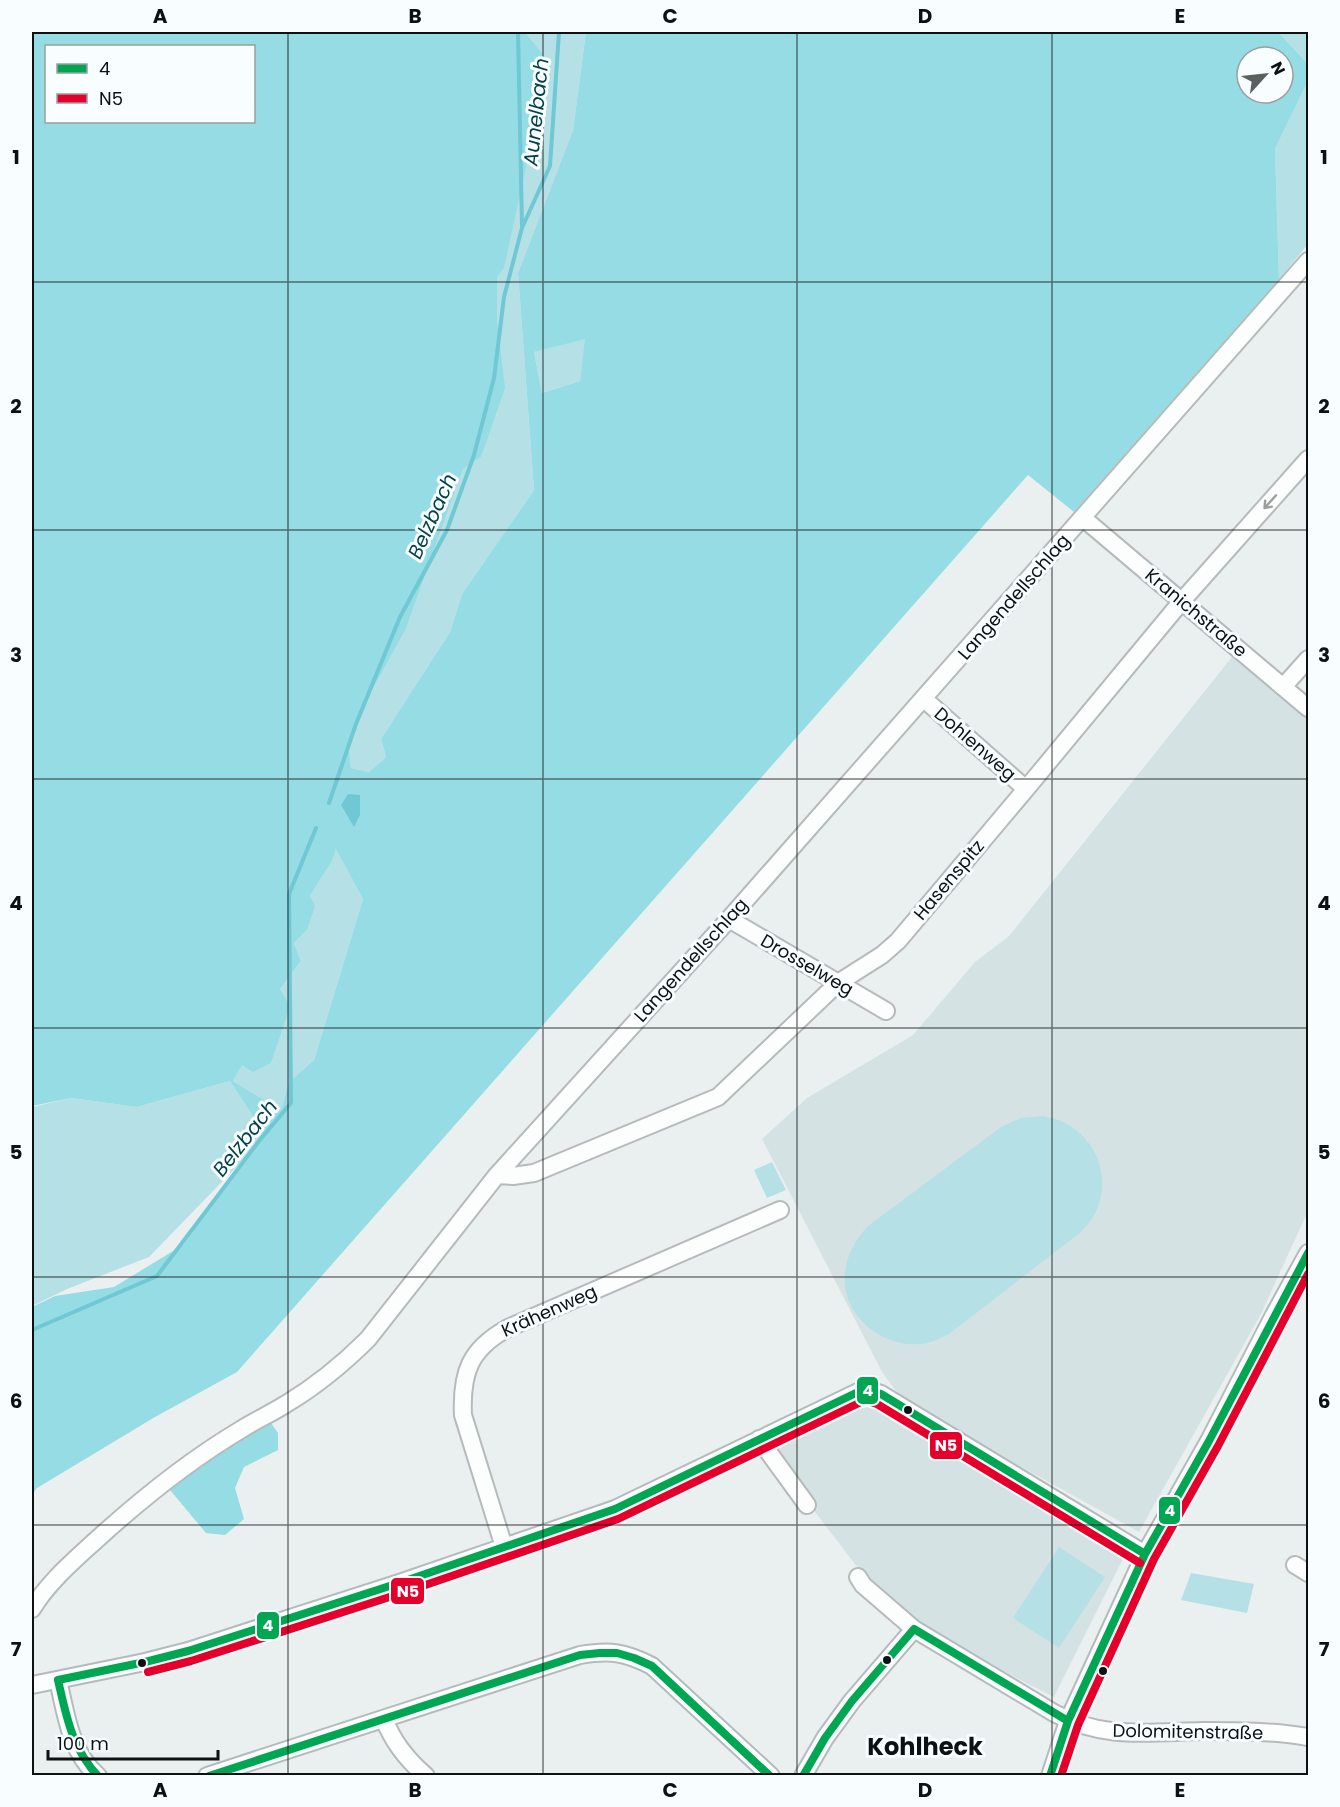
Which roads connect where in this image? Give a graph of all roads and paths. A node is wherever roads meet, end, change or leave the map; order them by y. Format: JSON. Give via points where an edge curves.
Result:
{"nodes":[{"id":1,"x":1308,"y":261,"type":"edge"},
{"id":2,"x":1308,"y":459,"type":"edge"},
{"id":3,"x":1083,"y":518,"type":"junction"},
{"id":4,"x":1181,"y":602,"type":"junction"},
{"id":5,"x":1308,"y":659,"type":"edge"},
{"id":6,"x":1283,"y":687,"type":"junction"},
{"id":7,"x":924,"y":699,"type":"junction"},
{"id":8,"x":1308,"y":708,"type":"edge"},
{"id":9,"x":1026,"y":789,"type":"junction"},
{"id":10,"x":729,"y":919,"type":"junction"},
{"id":11,"x":838,"y":983,"type":"junction"},
{"id":12,"x":886,"y":1011,"type":"dead end"},
{"id":13,"x":496,"y":1175,"type":"junction"},
{"id":14,"x":780,"y":1210,"type":"dead end"},
{"id":15,"x":1308,"y":1253,"type":"edge"},
{"id":16,"x":759,"y":1439,"type":"junction"},
{"id":17,"x":807,"y":1505,"type":"dead end"},
{"id":18,"x":504,"y":1547,"type":"junction"},
{"id":19,"x":1145,"y":1554,"type":"junction"},
{"id":20,"x":858,"y":1577,"type":"dead end"},
{"id":21,"x":32,"y":1609,"type":"edge"},
{"id":22,"x":914,"y":1629,"type":"junction"},
{"id":23,"x":58,"y":1680,"type":"junction"},
{"id":24,"x":32,"y":1685,"type":"edge"},
{"id":25,"x":384,"y":1719,"type":"junction"},
{"id":26,"x":1068,"y":1721,"type":"junction"},
{"id":27,"x":1308,"y":1737,"type":"edge"},
{"id":28,"x":99,"y":1776,"type":"edge"},
{"id":29,"x":207,"y":1776,"type":"edge"},
{"id":30,"x":426,"y":1776,"type":"edge"},
{"id":31,"x":771,"y":1776,"type":"edge"},
{"id":32,"x":803,"y":1776,"type":"edge"},
{"id":33,"x":1050,"y":1776,"type":"edge"}],
"edges":[{"from":1,"to":3,"type":"street","name":"Langendellschlag"},
{"from":2,"to":4,"type":"street","name":"Hasenspitz","one_way":true},
{"from":3,"to":4,"type":"street","name":"Kranichstraße"},
{"from":3,"to":7,"type":"street","name":"Langendellschlag"},
{"from":4,"to":6,"type":"street","name":"Kranichstraße"},
{"from":4,"to":9,"type":"street","name":"Hasenspitz"},
{"from":5,"to":6,"type":"street"},
{"from":6,"to":8,"type":"street","name":"Kranichstraße"},
{"from":7,"to":9,"type":"street","name":"Dohlenweg"},
{"from":7,"to":10,"type":"street","name":"Langendellschlag"},
{"from":9,"to":11,"type":"street","name":"Hasenspitz","via":[[898,940]]},
{"from":10,"to":11,"type":"street","name":"Drosselweg"},
{"from":10,"to":13,"type":"street","name":"Langendellschlag"},
{"from":11,"to":12,"type":"street","name":"Drosselweg"},
{"from":11,"to":13,"type":"street","name":"Hasenspitz","via":[[718,1097],[534,1173]]},
{"from":13,"to":21,"type":"street","name":"Langendellschlag","via":[[368,1339],[346,1360],[287,1404],[242,1428],[167,1479],[80,1554]]},
{"from":14,"to":18,"type":"street","name":"Krähenweg","via":[[508,1328],[480,1347],[466,1372],[463,1415]]},
{"from":15,"to":19,"type":"street"},
{"from":16,"to":17,"type":"street"},
{"from":16,"to":18,"type":"street","via":[[615,1509]]},
{"from":16,"to":19,"type":"street","via":[[869,1390]]},
{"from":18,"to":23,"type":"street","via":[[188,1651]]},
{"from":19,"to":26,"type":"street"},
{"from":20,"to":22,"type":"street","name":"Dolomitenstraße"},
{"from":22,"to":26,"type":"street","name":"Dolomitenstraße"},
{"from":22,"to":32,"type":"street","via":[[852,1701]]},
{"from":23,"to":24,"type":"street"},
{"from":23,"to":28,"type":"street","via":[[72,1736],[81,1757]]},
{"from":25,"to":29,"type":"street"},
{"from":25,"to":30,"type":"street","via":[[400,1749]]},
{"from":25,"to":31,"type":"street","via":[[580,1655],[617,1652],[652,1666]]},
{"from":26,"to":27,"type":"street","name":"Dolomitenstraße","via":[[1125,1733],[1245,1731]]},
{"from":26,"to":33,"type":"street"}]}
